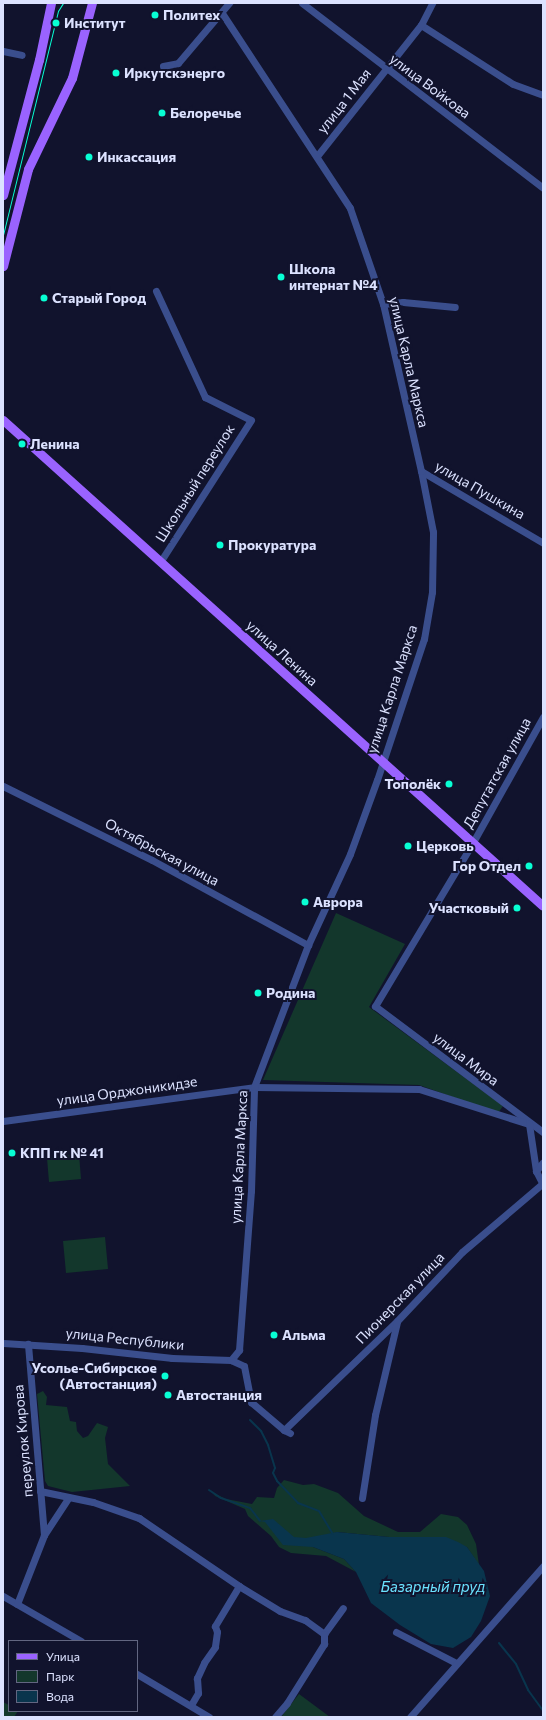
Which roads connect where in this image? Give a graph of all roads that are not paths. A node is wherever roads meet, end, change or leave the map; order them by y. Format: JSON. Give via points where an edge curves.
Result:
{"nodes":[{"id":1,"x":51,"y":3,"type":"edge"},
{"id":2,"x":92,"y":3,"type":"edge"},
{"id":3,"x":229,"y":3,"type":"edge"},
{"id":4,"x":302,"y":3,"type":"edge"},
{"id":5,"x":432,"y":3,"type":"edge"},
{"id":6,"x":222,"y":13,"type":"junction"},
{"id":7,"x":421,"y":25,"type":"junction"},
{"id":8,"x":3,"y":51,"type":"edge"},
{"id":9,"x":22,"y":55,"type":"dead end"},
{"id":10,"x":163,"y":66,"type":"dead end"},
{"id":11,"x":385,"y":69,"type":"junction"},
{"id":12,"x":543,"y":95,"type":"edge"},
{"id":13,"x":317,"y":156,"type":"junction"},
{"id":14,"x":543,"y":188,"type":"edge"},
{"id":15,"x":3,"y":195,"type":"edge"},
{"id":16,"x":3,"y":266,"type":"edge"},
{"id":17,"x":156,"y":291,"type":"dead end"},
{"id":18,"x":383,"y":304,"type":"junction"},
{"id":19,"x":455,"y":307,"type":"dead end"},
{"id":20,"x":3,"y":420,"type":"edge"},
{"id":21,"x":421,"y":471,"type":"junction"},
{"id":22,"x":543,"y":542,"type":"edge"},
{"id":23,"x":160,"y":561,"type":"junction"},
{"id":24,"x":543,"y":717,"type":"edge"},
{"id":25,"x":382,"y":762,"type":"junction"},
{"id":26,"x":3,"y":786,"type":"edge"},
{"id":27,"x":472,"y":844,"type":"junction"},
{"id":28,"x":543,"y":906,"type":"edge"},
{"id":29,"x":308,"y":945,"type":"junction"},
{"id":30,"x":374,"y":1006,"type":"joint"},
{"id":31,"x":254,"y":1088,"type":"junction"},
{"id":32,"x":3,"y":1121,"type":"edge"},
{"id":33,"x":529,"y":1124,"type":"junction"},
{"id":34,"x":543,"y":1132,"type":"edge"},
{"id":35,"x":543,"y":1162,"type":"edge"},
{"id":36,"x":536,"y":1171,"type":"junction"},
{"id":37,"x":543,"y":1184,"type":"edge"},
{"id":38,"x":397,"y":1321,"type":"junction"},
{"id":39,"x":3,"y":1342,"type":"edge"},
{"id":40,"x":28,"y":1344,"type":"junction"},
{"id":41,"x":231,"y":1360,"type":"junction"},
{"id":42,"x":40,"y":1492,"type":"junction"},
{"id":43,"x":69,"y":1497,"type":"junction"},
{"id":44,"x":362,"y":1498,"type":"dead end"},
{"id":45,"x":44,"y":1535,"type":"junction"},
{"id":46,"x":543,"y":1566,"type":"edge"},
{"id":47,"x":239,"y":1586,"type":"junction"},
{"id":48,"x":3,"y":1596,"type":"edge"},
{"id":49,"x":17,"y":1604,"type":"junction"},
{"id":50,"x":343,"y":1608,"type":"dead end"},
{"id":51,"x":396,"y":1632,"type":"dead end"},
{"id":52,"x":324,"y":1634,"type":"junction"},
{"id":53,"x":79,"y":1640,"type":"edge"},
{"id":54,"x":456,"y":1663,"type":"junction"},
{"id":55,"x":138,"y":1675,"type":"edge"},
{"id":56,"x":191,"y":1705,"type":"junction"},
{"id":57,"x":209,"y":1717,"type":"edge"},
{"id":58,"x":275,"y":1717,"type":"edge"},
{"id":59,"x":410,"y":1717,"type":"edge"}],
"edges":[{"from":1,"to":15,"type":"main road","via":[[39,60]]},
{"from":2,"to":16,"type":"main road","via":[[72,78],[28,169]]},
{"from":3,"to":6,"type":"street"},
{"from":4,"to":11,"type":"street","name":"улица Войкова"},
{"from":5,"to":7,"type":"street","name":"улица 1 Мая"},
{"from":6,"to":10,"type":"street","via":[[178,63]]},
{"from":6,"to":13,"type":"street","name":"улица Карла Маркса"},
{"from":7,"to":11,"type":"street","name":"улица 1 Мая"},
{"from":7,"to":12,"type":"street","via":[[513,84]]},
{"from":8,"to":9,"type":"street"},
{"from":11,"to":13,"type":"street","name":"улица 1 Мая"},
{"from":11,"to":14,"type":"street","name":"улица Войкова"},
{"from":13,"to":18,"type":"street","name":"улица Карла Маркса","via":[[350,208]]},
{"from":17,"to":23,"type":"street","name":"Школьный переулок","via":[[205,397],[251,420]]},
{"from":18,"to":19,"type":"street","via":[[403,302]]},
{"from":18,"to":21,"type":"street","name":"улица Карла Маркса"},
{"from":20,"to":23,"type":"main road","name":"улица Ленина"},
{"from":21,"to":22,"type":"street","name":"улица Пушкина"},
{"from":21,"to":22,"type":"street","name":"улица Пушкина"},
{"from":21,"to":25,"type":"street","name":"улица Карла Маркса","via":[[434,532],[432,592],[424,639]]},
{"from":23,"to":25,"type":"main road","name":"улица Ленина"},
{"from":24,"to":27,"type":"street","name":"Депутатская улица"},
{"from":25,"to":27,"type":"main road","name":"улица Ленина"},
{"from":25,"to":29,"type":"street","name":"улица Карла Маркса","via":[[350,854]]},
{"from":26,"to":29,"type":"street","name":"Октябрьская улица","via":[[152,860]]},
{"from":27,"to":28,"type":"main road","name":"улица Ленина"},
{"from":27,"to":30,"type":"street","name":"Депутатская улица"},
{"from":29,"to":31,"type":"street","name":"улица Карла Маркса"},
{"from":30,"to":33,"type":"street","name":"улица Мира"},
{"from":31,"to":32,"type":"street","name":"улица Орджоникидзе"},
{"from":31,"to":33,"type":"street","name":"улица Орджоникидзе","via":[[419,1090]]},
{"from":31,"to":41,"type":"street","name":"улица Карла Маркса","via":[[249,1223],[238,1350]]},
{"from":33,"to":34,"type":"street","name":"улица Мира"},
{"from":33,"to":36,"type":"street"},
{"from":35,"to":36,"type":"street"},
{"from":36,"to":37,"type":"street"},
{"from":37,"to":38,"type":"street","name":"Пионерская улица","via":[[462,1252]]},
{"from":38,"to":41,"type":"street","name":"Пионерская улица","via":[[287,1432],[251,1402],[244,1366]]},
{"from":38,"to":44,"type":"street","via":[[375,1415]]},
{"from":39,"to":40,"type":"street","name":"улица Республики"},
{"from":40,"to":41,"type":"street","name":"улица Республики","via":[[172,1358]]},
{"from":40,"to":42,"type":"street","name":"переулок Кирова"},
{"from":42,"to":43,"type":"street"},
{"from":42,"to":45,"type":"street","name":"переулок Кирова"},
{"from":43,"to":45,"type":"street","name":"переулок Кирова"},
{"from":43,"to":47,"type":"street","via":[[110,1506],[139,1518]]},
{"from":45,"to":49,"type":"street","name":"переулок Кирова"},
{"from":46,"to":54,"type":"street"},
{"from":47,"to":52,"type":"street","via":[[280,1611],[304,1620]]},
{"from":47,"to":56,"type":"street","via":[[215,1626],[215,1647],[197,1678],[198,1693]]},
{"from":48,"to":49,"type":"street"},
{"from":49,"to":53,"type":"street"},
{"from":50,"to":52,"type":"street"},
{"from":51,"to":54,"type":"street","via":[[412,1638]]},
{"from":52,"to":58,"type":"street","via":[[324,1644],[287,1703]]},
{"from":54,"to":59,"type":"street"},
{"from":55,"to":56,"type":"street"},
{"from":56,"to":57,"type":"street"}]}
